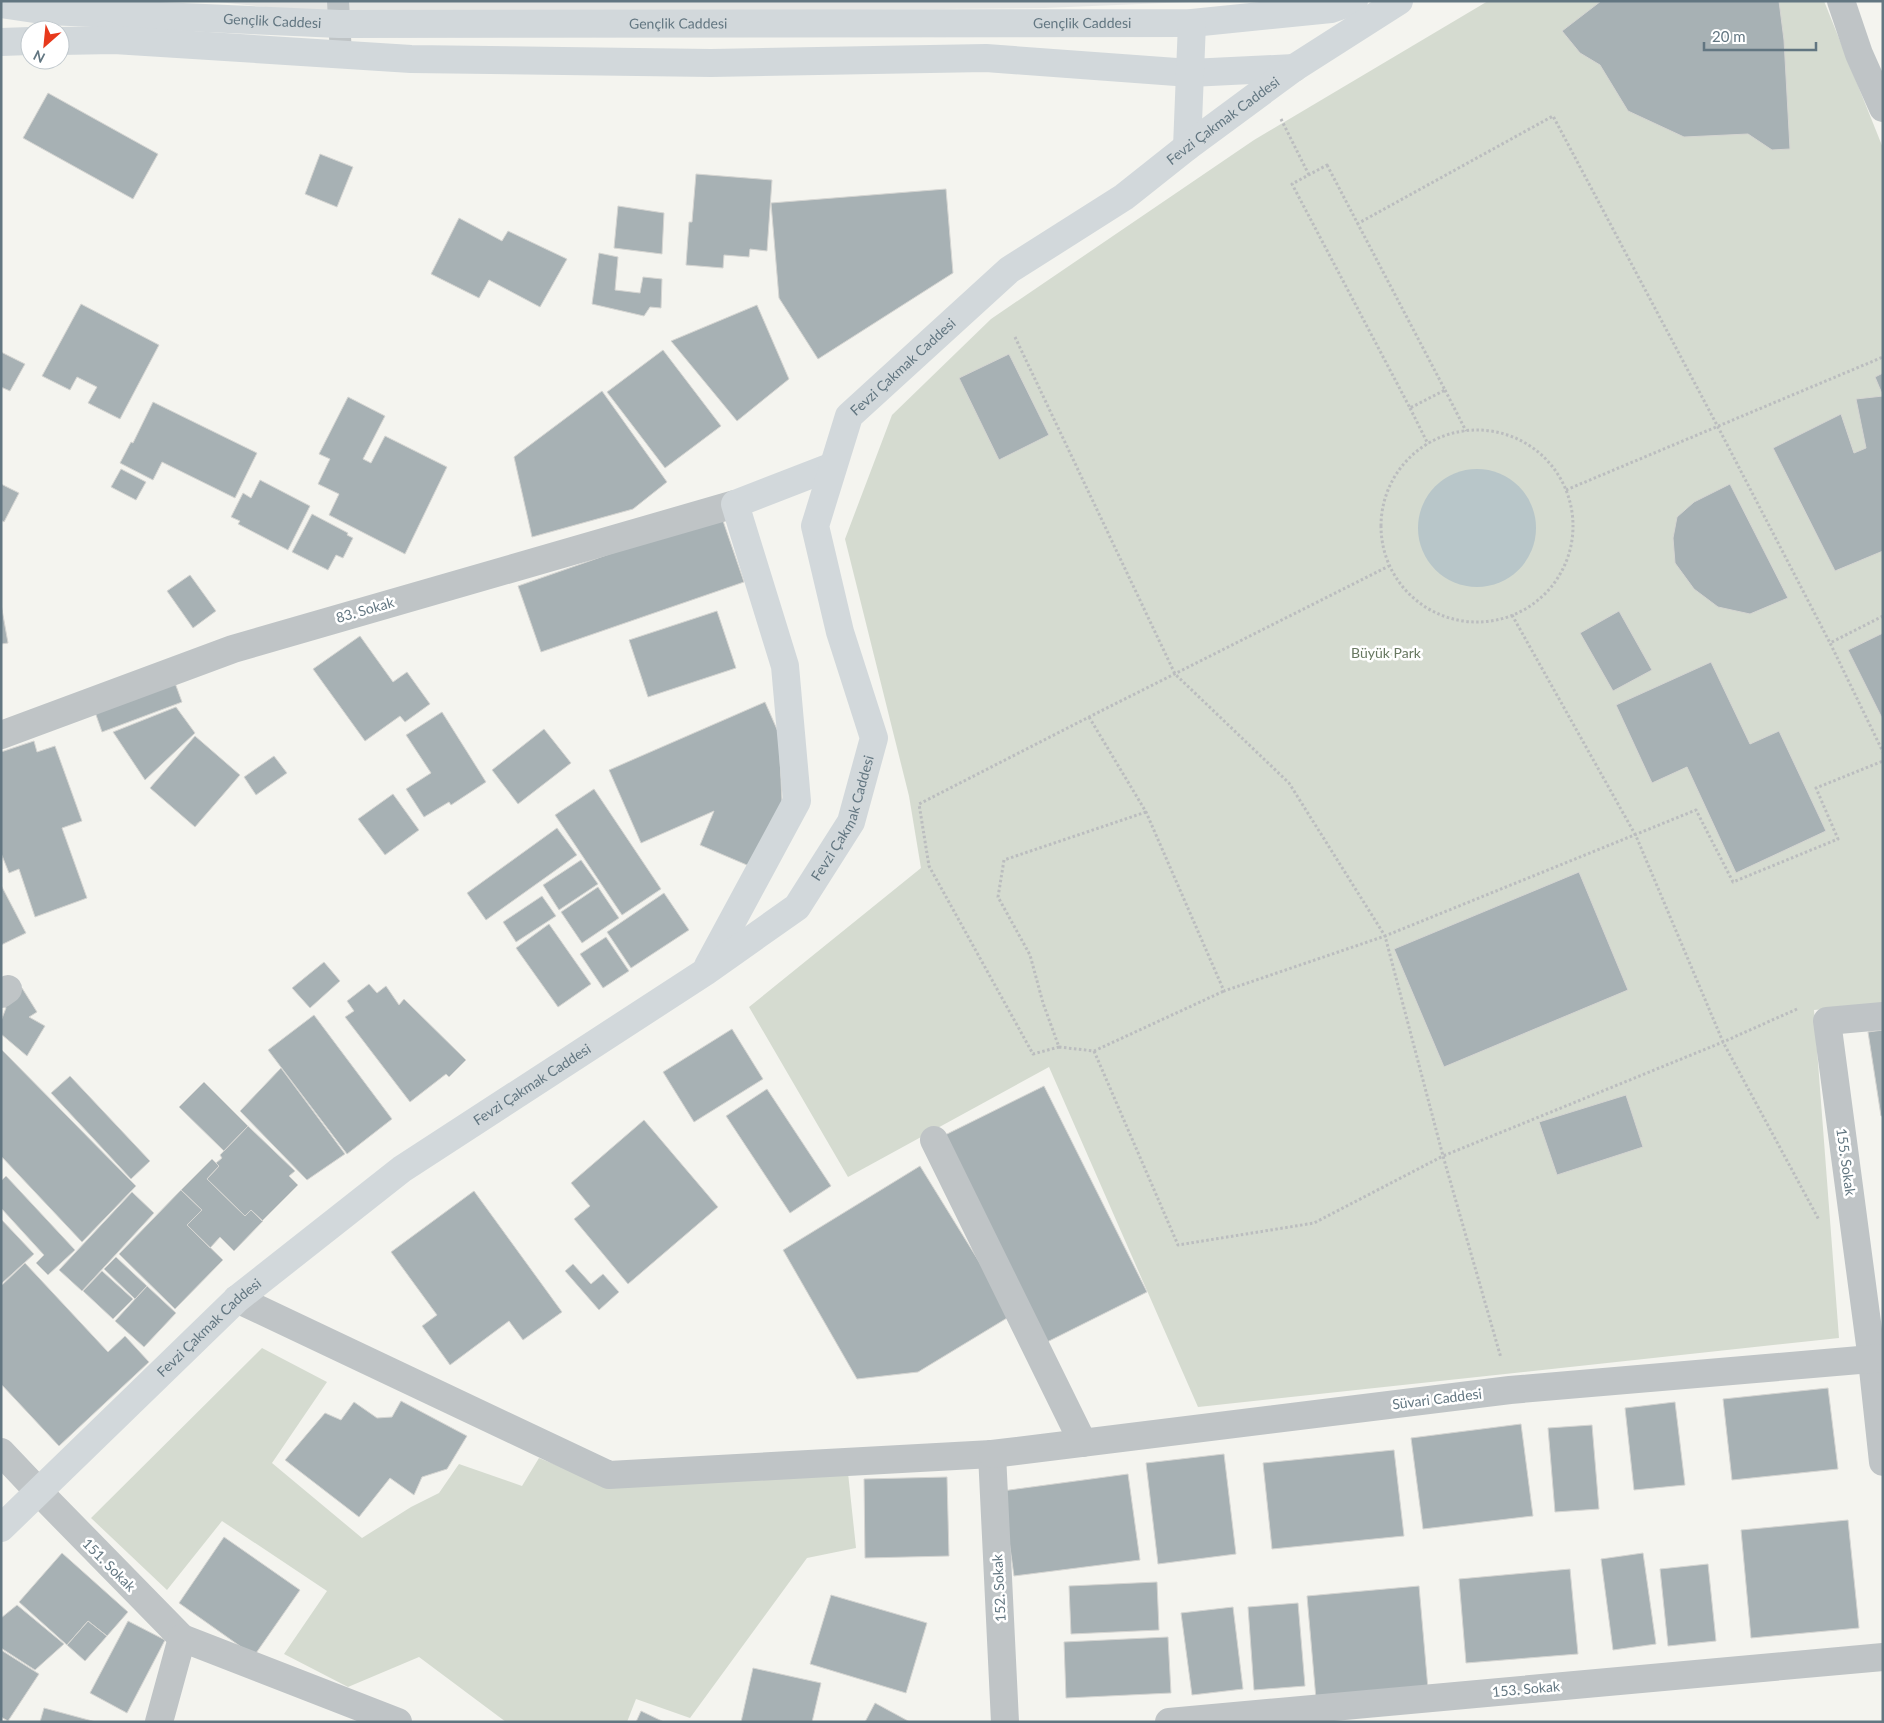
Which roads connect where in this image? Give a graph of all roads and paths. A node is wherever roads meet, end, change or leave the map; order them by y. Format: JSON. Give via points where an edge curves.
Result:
{"nodes":[{"id":1,"x":1354,"y":1,"type":"edge"},
{"id":2,"x":1399,"y":1,"type":"edge"},
{"id":3,"x":1841,"y":1,"type":"edge"},
{"id":4,"x":1,"y":4,"type":"edge"},
{"id":5,"x":339,"y":13,"type":"edge"},
{"id":6,"x":1192,"y":23,"type":"junction"},
{"id":7,"x":20,"y":41,"type":"edge"},
{"id":8,"x":70,"y":41,"type":"edge"},
{"id":9,"x":1,"y":42,"type":"edge"},
{"id":10,"x":341,"y":54,"type":"junction"},
{"id":11,"x":1294,"y":68,"type":"junction"},
{"id":12,"x":1190,"y":73,"type":"junction"},
{"id":13,"x":1266,"y":88,"type":"junction"},
{"id":14,"x":1883,"y":108,"type":"edge"},
{"id":15,"x":1187,"y":147,"type":"junction"},
{"id":16,"x":1309,"y":175,"type":"junction"},
{"id":17,"x":1357,"y":224,"type":"junction"},
{"id":18,"x":1015,"y":337,"type":"dead end"},
{"id":19,"x":1883,"y":357,"type":"edge"},
{"id":20,"x":1445,"y":390,"type":"junction"},
{"id":21,"x":1410,"y":408,"type":"junction"},
{"id":22,"x":1718,"y":427,"type":"junction"},
{"id":23,"x":1466,"y":431,"type":"junction"},
{"id":24,"x":1428,"y":444,"type":"junction"},
{"id":25,"x":833,"y":466,"type":"junction"},
{"id":26,"x":1566,"y":490,"type":"junction"},
{"id":27,"x":735,"y":504,"type":"junction"},
{"id":28,"x":1389,"y":566,"type":"junction"},
{"id":29,"x":1512,"y":615,"type":"junction"},
{"id":30,"x":1883,"y":616,"type":"edge"},
{"id":31,"x":1830,"y":643,"type":"junction"},
{"id":32,"x":1175,"y":674,"type":"junction"},
{"id":33,"x":1089,"y":717,"type":"junction"},
{"id":34,"x":1,"y":735,"type":"edge"},
{"id":35,"x":1883,"y":752,"type":"edge"},
{"id":36,"x":1883,"y":761,"type":"edge"},
{"id":37,"x":1146,"y":812,"type":"junction"},
{"id":38,"x":1636,"y":836,"type":"junction"},
{"id":39,"x":1385,"y":936,"type":"junction"},
{"id":40,"x":705,"y":972,"type":"junction"},
{"id":41,"x":1224,"y":991,"type":"junction"},
{"id":42,"x":1883,"y":1016,"type":"edge"},
{"id":43,"x":1723,"y":1042,"type":"junction"},
{"id":44,"x":1059,"y":1047,"type":"junction"},
{"id":45,"x":1094,"y":1051,"type":"junction"},
{"id":46,"x":934,"y":1140,"type":"dead end"},
{"id":47,"x":1443,"y":1156,"type":"junction"},
{"id":48,"x":1819,"y":1222,"type":"dead end"},
{"id":49,"x":237,"y":1300,"type":"junction"},
{"id":50,"x":1877,"y":1359,"type":"edge"},
{"id":51,"x":1510,"y":1390,"type":"junction"},
{"id":52,"x":1084,"y":1442,"type":"junction"},
{"id":53,"x":1,"y":1452,"type":"edge"},
{"id":54,"x":992,"y":1454,"type":"junction"},
{"id":55,"x":1883,"y":1462,"type":"edge"},
{"id":56,"x":38,"y":1492,"type":"junction"},
{"id":57,"x":1,"y":1528,"type":"edge"},
{"id":58,"x":182,"y":1638,"type":"junction"},
{"id":59,"x":1883,"y":1657,"type":"edge"},
{"id":60,"x":159,"y":1722,"type":"edge"},
{"id":61,"x":398,"y":1722,"type":"edge"},
{"id":62,"x":1005,"y":1722,"type":"edge"},
{"id":63,"x":1169,"y":1722,"type":"edge"}],
"edges":[{"from":1,"to":6,"type":"main road","name":"Gençlik Caddesi","via":[[1331,9]]},
{"from":2,"to":11,"type":"main road","name":"Fevzi Çakmak Caddesi"},
{"from":3,"to":14,"type":"street","via":[[1859,54]]},
{"from":4,"to":5,"type":"main road","name":"Gençlik Caddesi","via":[[48,11]]},
{"from":5,"to":6,"type":"main road","name":"Gençlik Caddesi"},
{"from":5,"to":10,"type":"lane"},
{"from":6,"to":12,"type":"main road"},
{"from":7,"to":9,"type":"main road"},
{"from":8,"to":10,"type":"main road","name":"Gençlik Caddesi","via":[[114,40]]},
{"from":10,"to":12,"type":"main road","name":"Gençlik Caddesi","via":[[411,59],[711,63],[986,58]]},
{"from":11,"to":12,"type":"main road","name":"Gençlik Caddesi"},
{"from":11,"to":13,"type":"main road","name":"Fevzi Çakmak Caddesi"},
{"from":12,"to":15,"type":"main road"},
{"from":13,"to":15,"type":"main road","name":"Fevzi Çakmak Caddesi"},
{"from":13,"to":16,"type":"path"},
{"from":15,"to":25,"type":"main road","name":"Fevzi Çakmak Caddesi","via":[[1124,197],[1009,270],[848,416]]},
{"from":16,"to":17,"type":"path","via":[[1327,166]]},
{"from":16,"to":21,"type":"path","via":[[1292,184]]},
{"from":17,"to":20,"type":"path"},
{"from":17,"to":22,"type":"path","via":[[1553,116]]},
{"from":18,"to":32,"type":"path"},
{"from":19,"to":22,"type":"path"},
{"from":20,"to":21,"type":"path"},
{"from":20,"to":23,"type":"path"},
{"from":21,"to":24,"type":"path"},
{"from":22,"to":26,"type":"path"},
{"from":22,"to":31,"type":"path"},
{"from":23,"to":24,"type":"path","via":[[1437,438]]},
{"from":23,"to":26,"type":"path","via":[[1488,430],[1513,437],[1535,449],[1554,468]]},
{"from":24,"to":28,"type":"path","via":[[1415,452],[1394,475],[1382,505],[1381,536]]},
{"from":25,"to":27,"type":"main road"},
{"from":25,"to":40,"type":"main road","name":"Fevzi Çakmak Caddesi","via":[[815,526],[840,632],[874,738],[851,822],[797,907]]},
{"from":26,"to":29,"type":"path","via":[[1573,515],[1573,532],[1565,566],[1548,592],[1523,611]]},
{"from":27,"to":34,"type":"street","name":"83. Sokak","via":[[233,649]]},
{"from":27,"to":40,"type":"main road","via":[[785,666],[797,801]]},
{"from":28,"to":29,"type":"path","via":[[1407,592],[1432,612],[1462,621],[1493,621]]},
{"from":28,"to":32,"type":"path"},
{"from":29,"to":38,"type":"path"},
{"from":30,"to":31,"type":"path"},
{"from":31,"to":35,"type":"path"},
{"from":32,"to":33,"type":"path"},
{"from":32,"to":39,"type":"path","via":[[1289,783]]},
{"from":33,"to":37,"type":"path"},
{"from":33,"to":44,"type":"path","via":[[919,804],[929,866],[1033,1054]]},
{"from":36,"to":38,"type":"path","via":[[1816,788],[1838,839],[1733,882],[1696,810]]},
{"from":37,"to":41,"type":"path"},
{"from":37,"to":44,"type":"path","via":[[1004,860],[998,897],[1030,955],[1042,1003]]},
{"from":38,"to":39,"type":"path"},
{"from":38,"to":43,"type":"path"},
{"from":39,"to":41,"type":"path"},
{"from":39,"to":47,"type":"path"},
{"from":40,"to":49,"type":"main road","name":"Fevzi Çakmak Caddesi","via":[[402,1170]]},
{"from":41,"to":45,"type":"path"},
{"from":42,"to":50,"type":"street","name":"155. Sokak","via":[[1826,1021]]},
{"from":43,"to":47,"type":"path"},
{"from":43,"to":48,"type":"path"},
{"from":44,"to":45,"type":"path"},
{"from":45,"to":47,"type":"path","via":[[1178,1245],[1314,1223]]},
{"from":46,"to":52,"type":"street"},
{"from":47,"to":51,"type":"path"},
{"from":49,"to":54,"type":"street","name":"Süvari Caddesi","via":[[609,1475]]},
{"from":49,"to":56,"type":"main road","name":"Fevzi Çakmak Caddesi"},
{"from":50,"to":51,"type":"street","name":"Süvari Caddesi"},
{"from":50,"to":55,"type":"street"},
{"from":51,"to":52,"type":"street","name":"Süvari Caddesi"},
{"from":52,"to":54,"type":"street","name":"Süvari Caddesi"},
{"from":53,"to":56,"type":"street","name":"151. Sokak"},
{"from":54,"to":62,"type":"street","name":"152. Sokak"},
{"from":56,"to":57,"type":"main road","name":"Fevzi Çakmak Caddesi"},
{"from":56,"to":58,"type":"street","name":"151. Sokak"},
{"from":58,"to":60,"type":"street"},
{"from":58,"to":61,"type":"street"},
{"from":59,"to":63,"type":"street","name":"153. Sokak"}]}
